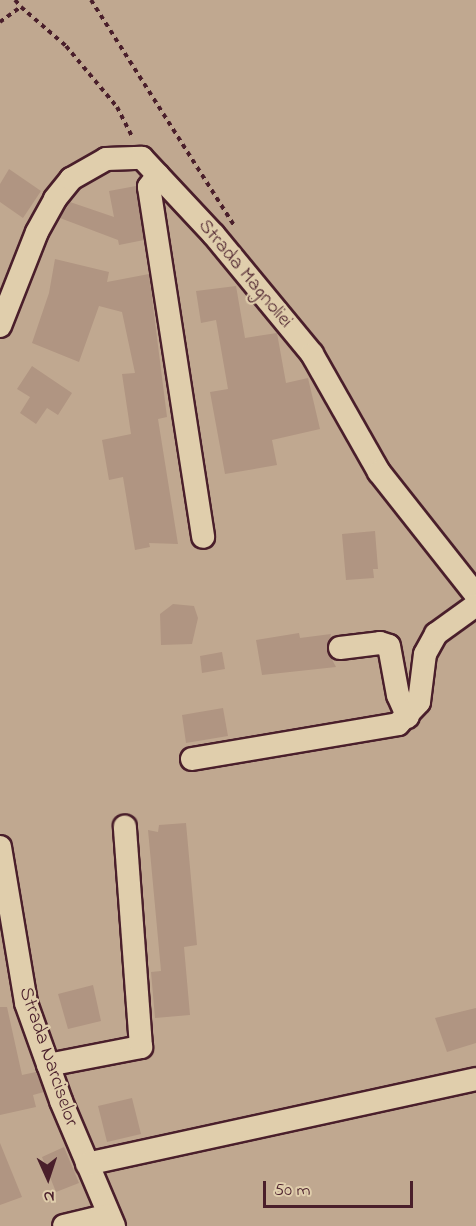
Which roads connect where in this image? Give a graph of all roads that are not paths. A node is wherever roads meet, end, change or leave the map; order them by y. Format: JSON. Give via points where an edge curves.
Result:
{"nodes":[{"id":1,"x":158,"y":175,"type":"junction"},
{"id":2,"x":0,"y":326,"type":"edge"},
{"id":3,"x":203,"y":537,"type":"dead end"},
{"id":4,"x":476,"y":595,"type":"edge"},
{"id":5,"x":476,"y":605,"type":"edge"},
{"id":6,"x":340,"y":648,"type":"dead end"},
{"id":7,"x":408,"y":717,"type":"junction"},
{"id":8,"x":192,"y":759,"type":"dead end"},
{"id":9,"x":125,"y":827,"type":"dead end"},
{"id":10,"x":0,"y":848,"type":"edge"},
{"id":11,"x":48,"y":1065,"type":"junction"},
{"id":12,"x":476,"y":1078,"type":"edge"},
{"id":13,"x":87,"y":1164,"type":"junction"},
{"id":14,"x":111,"y":1221,"type":"edge"},
{"id":15,"x":64,"y":1226,"type":"edge"}],
"edges":[{"from":1,"to":2,"type":"street","name":"Strada Magnoliei","via":[[142,158],[106,159],[71,179],[37,232]]},
{"from":1,"to":3,"type":"street","via":[[149,187]]},
{"from":1,"to":4,"type":"street","name":"Strada Magnoliei","via":[[214,235],[312,354],[379,472]]},
{"from":5,"to":7,"type":"street","via":[[436,634],[424,654],[419,702]]},
{"from":6,"to":7,"type":"street","via":[[380,643],[389,646],[398,695]]},
{"from":7,"to":8,"type":"street","via":[[387,726]]},
{"from":9,"to":11,"type":"street","via":[[141,1047]]},
{"from":10,"to":11,"type":"street","name":"Strada Narciselor","via":[[26,1003]]},
{"from":11,"to":13,"type":"street","name":"Strada Narciselor"},
{"from":12,"to":13,"type":"street"},
{"from":13,"to":14,"type":"street","name":"Strada Narciselor"},
{"from":14,"to":15,"type":"street"}]}
